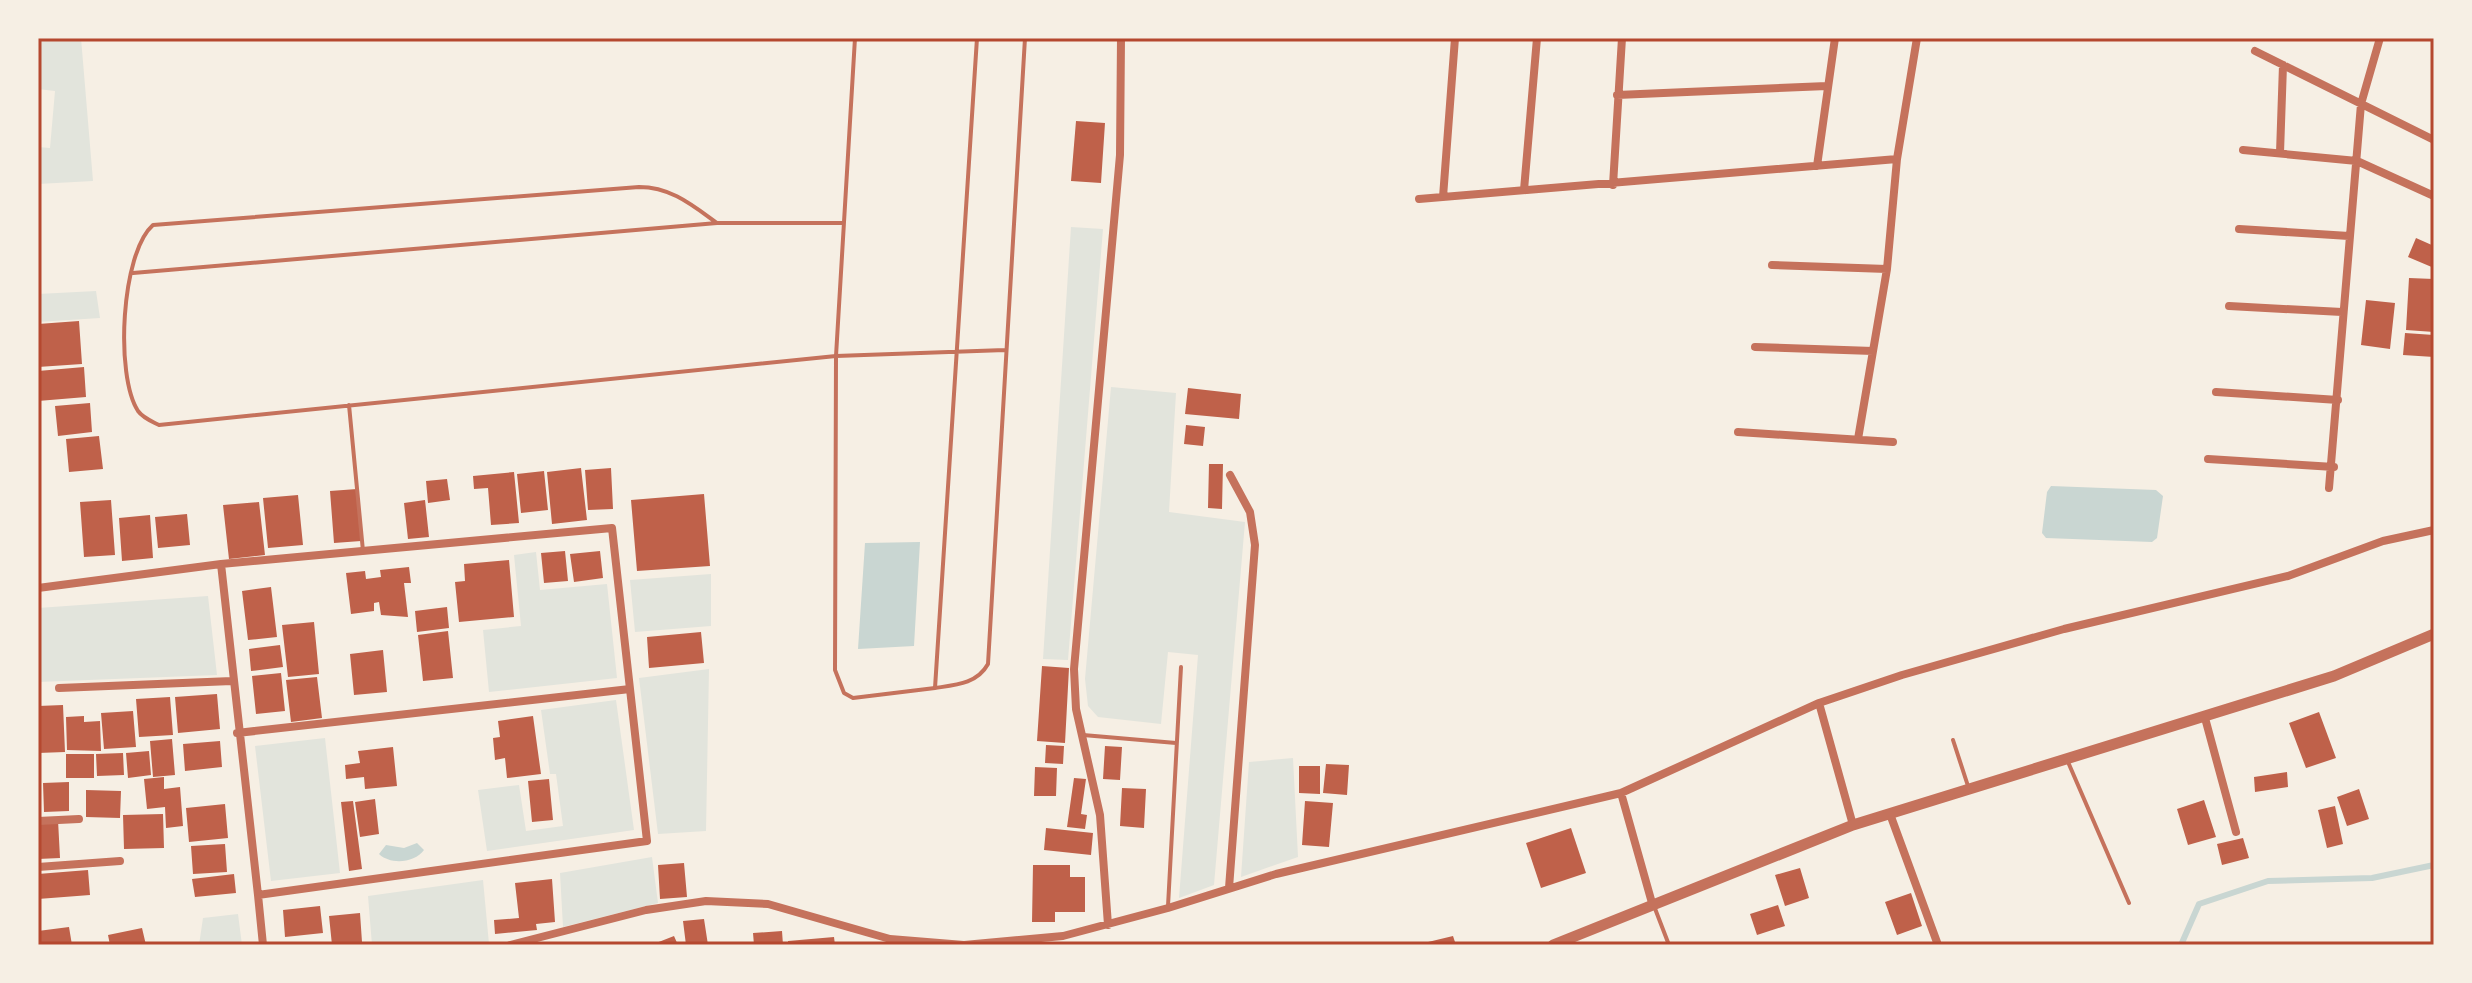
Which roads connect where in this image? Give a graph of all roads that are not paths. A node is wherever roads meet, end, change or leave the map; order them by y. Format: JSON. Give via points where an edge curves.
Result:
{"nodes":[{"id":1,"x":855,"y":38,"type":"edge"},
{"id":2,"x":977,"y":38,"type":"edge"},
{"id":3,"x":1025,"y":38,"type":"edge"},
{"id":4,"x":1121,"y":38,"type":"edge"},
{"id":5,"x":1455,"y":38,"type":"edge"},
{"id":6,"x":1537,"y":38,"type":"edge"},
{"id":7,"x":1622,"y":38,"type":"edge"},
{"id":8,"x":1835,"y":38,"type":"edge"},
{"id":9,"x":1917,"y":38,"type":"edge"},
{"id":10,"x":2380,"y":38,"type":"edge"},
{"id":11,"x":2255,"y":51,"type":"dead end"},
{"id":12,"x":2283,"y":65,"type":"junction"},
{"id":13,"x":1827,"y":86,"type":"junction"},
{"id":14,"x":1617,"y":95,"type":"junction"},
{"id":15,"x":2361,"y":104,"type":"junction"},
{"id":16,"x":2434,"y":140,"type":"edge"},
{"id":17,"x":2243,"y":150,"type":"dead end"},
{"id":18,"x":2280,"y":153,"type":"junction"},
{"id":19,"x":1897,"y":159,"type":"junction"},
{"id":20,"x":2357,"y":161,"type":"junction"},
{"id":21,"x":1817,"y":166,"type":"junction"},
{"id":22,"x":1613,"y":185,"type":"junction"},
{"id":23,"x":1524,"y":190,"type":"junction"},
{"id":24,"x":2434,"y":196,"type":"edge"},
{"id":25,"x":1443,"y":197,"type":"junction"},
{"id":26,"x":1419,"y":199,"type":"dead end"},
{"id":27,"x":717,"y":223,"type":"junction"},
{"id":28,"x":844,"y":223,"type":"junction"},
{"id":29,"x":2239,"y":229,"type":"dead end"},
{"id":30,"x":2349,"y":236,"type":"junction"},
{"id":31,"x":1772,"y":265,"type":"dead end"},
{"id":32,"x":1887,"y":269,"type":"junction"},
{"id":33,"x":133,"y":273,"type":"junction"},
{"id":34,"x":2229,"y":306,"type":"dead end"},
{"id":35,"x":2342,"y":312,"type":"junction"},
{"id":36,"x":1755,"y":347,"type":"dead end"},
{"id":37,"x":1005,"y":350,"type":"junction"},
{"id":38,"x":1873,"y":351,"type":"junction"},
{"id":39,"x":958,"y":354,"type":"junction"},
{"id":40,"x":836,"y":356,"type":"junction"},
{"id":41,"x":2216,"y":392,"type":"dead end"},
{"id":42,"x":2338,"y":400,"type":"junction"},
{"id":43,"x":349,"y":405,"type":"junction"},
{"id":44,"x":1738,"y":432,"type":"dead end"},
{"id":45,"x":1858,"y":439,"type":"junction"},
{"id":46,"x":1893,"y":442,"type":"dead end"},
{"id":47,"x":2208,"y":459,"type":"dead end"},
{"id":48,"x":2334,"y":467,"type":"junction"},
{"id":49,"x":1230,"y":475,"type":"dead end"},
{"id":50,"x":2329,"y":488,"type":"dead end"},
{"id":51,"x":2434,"y":530,"type":"edge"},
{"id":52,"x":363,"y":551,"type":"junction"},
{"id":53,"x":221,"y":564,"type":"junction"},
{"id":54,"x":38,"y":588,"type":"edge"},
{"id":55,"x":2434,"y":634,"type":"edge"},
{"id":56,"x":1181,"y":667,"type":"dead end"},
{"id":57,"x":232,"y":681,"type":"junction"},
{"id":58,"x":59,"y":688,"type":"dead end"},
{"id":59,"x":935,"y":688,"type":"junction"},
{"id":60,"x":630,"y":689,"type":"junction"},
{"id":61,"x":1819,"y":703,"type":"junction"},
{"id":62,"x":2205,"y":718,"type":"junction"},
{"id":63,"x":237,"y":733,"type":"junction"},
{"id":64,"x":1081,"y":735,"type":"junction"},
{"id":65,"x":1953,"y":740,"type":"dead end"},
{"id":66,"x":1176,"y":743,"type":"junction"},
{"id":67,"x":2066,"y":759,"type":"junction"},
{"id":68,"x":1969,"y":788,"type":"junction"},
{"id":69,"x":1621,"y":793,"type":"junction"},
{"id":70,"x":1890,"y":814,"type":"junction"},
{"id":71,"x":79,"y":819,"type":"dead end"},
{"id":72,"x":38,"y":821,"type":"edge"},
{"id":73,"x":1853,"y":825,"type":"junction"},
{"id":74,"x":2236,"y":832,"type":"dead end"},
{"id":75,"x":120,"y":861,"type":"dead end"},
{"id":76,"x":38,"y":867,"type":"edge"},
{"id":77,"x":1229,"y":888,"type":"junction"},
{"id":78,"x":258,"y":895,"type":"junction"},
{"id":79,"x":1652,"y":903,"type":"junction"},
{"id":80,"x":2129,"y":903,"type":"dead end"},
{"id":81,"x":1168,"y":908,"type":"junction"},
{"id":82,"x":1108,"y":925,"type":"junction"},
{"id":83,"x":890,"y":942,"type":"edge"},
{"id":84,"x":1022,"y":944,"type":"edge"},
{"id":85,"x":263,"y":945,"type":"edge"},
{"id":86,"x":510,"y":945,"type":"edge"},
{"id":87,"x":1553,"y":945,"type":"edge"},
{"id":88,"x":1669,"y":945,"type":"edge"},
{"id":89,"x":1938,"y":945,"type":"edge"}],
"edges":[{"from":1,"to":28,"type":"lane"},
{"from":2,"to":39,"type":"lane"},
{"from":3,"to":37,"type":"lane"},
{"from":4,"to":64,"type":"street","via":[[1120,155],[1074,669]]},
{"from":5,"to":25,"type":"street"},
{"from":6,"to":23,"type":"street"},
{"from":7,"to":14,"type":"street"},
{"from":8,"to":13,"type":"street"},
{"from":9,"to":19,"type":"street"},
{"from":10,"to":15,"type":"street"},
{"from":11,"to":12,"type":"street"},
{"from":12,"to":15,"type":"street"},
{"from":12,"to":18,"type":"street"},
{"from":13,"to":14,"type":"street"},
{"from":13,"to":21,"type":"street"},
{"from":14,"to":22,"type":"street"},
{"from":15,"to":16,"type":"street"},
{"from":15,"to":20,"type":"street"},
{"from":17,"to":18,"type":"street"},
{"from":18,"to":20,"type":"street"},
{"from":19,"to":21,"type":"street"},
{"from":19,"to":32,"type":"street"},
{"from":20,"to":24,"type":"street"},
{"from":20,"to":30,"type":"street"},
{"from":21,"to":22,"type":"street"},
{"from":22,"to":23,"type":"street"},
{"from":23,"to":25,"type":"street"},
{"from":25,"to":26,"type":"street"},
{"from":27,"to":28,"type":"lane"},
{"from":27,"to":33,"type":"lane"},
{"from":27,"to":33,"type":"lane","via":[[680,196],[653,187],[329,209],[153,225],[144,233]]},
{"from":28,"to":40,"type":"lane"},
{"from":29,"to":30,"type":"street"},
{"from":30,"to":35,"type":"street"},
{"from":31,"to":32,"type":"street"},
{"from":32,"to":38,"type":"street"},
{"from":33,"to":43,"type":"lane","via":[[124,368],[138,411],[147,420],[159,425]]},
{"from":34,"to":35,"type":"street"},
{"from":35,"to":42,"type":"street"},
{"from":36,"to":38,"type":"street"},
{"from":37,"to":39,"type":"lane"},
{"from":37,"to":59,"type":"lane","via":[[988,664],[966,683]]},
{"from":38,"to":45,"type":"street"},
{"from":39,"to":40,"type":"lane"},
{"from":39,"to":59,"type":"lane"},
{"from":40,"to":43,"type":"lane"},
{"from":40,"to":59,"type":"lane","via":[[838,684],[853,698]]},
{"from":41,"to":42,"type":"street"},
{"from":42,"to":48,"type":"street"},
{"from":43,"to":52,"type":"lane"},
{"from":44,"to":45,"type":"street"},
{"from":45,"to":46,"type":"street"},
{"from":47,"to":48,"type":"street"},
{"from":48,"to":50,"type":"street"},
{"from":49,"to":77,"type":"street","via":[[1250,512],[1255,545]]},
{"from":51,"to":61,"type":"street","via":[[2383,541],[2288,576],[1916,670]]},
{"from":52,"to":53,"type":"street"},
{"from":52,"to":60,"type":"street","via":[[612,528]]},
{"from":53,"to":54,"type":"street"},
{"from":53,"to":57,"type":"street"},
{"from":55,"to":62,"type":"street","via":[[2334,676]]},
{"from":56,"to":66,"type":"lane"},
{"from":57,"to":58,"type":"street"},
{"from":57,"to":63,"type":"street"},
{"from":60,"to":63,"type":"street"},
{"from":60,"to":78,"type":"street","via":[[647,841]]},
{"from":61,"to":69,"type":"street"},
{"from":61,"to":73,"type":"street"},
{"from":62,"to":67,"type":"street"},
{"from":62,"to":74,"type":"street"},
{"from":63,"to":78,"type":"street"},
{"from":64,"to":66,"type":"lane"},
{"from":64,"to":82,"type":"street","via":[[1100,815]]},
{"from":65,"to":68,"type":"lane"},
{"from":66,"to":81,"type":"lane"},
{"from":67,"to":68,"type":"street"},
{"from":67,"to":80,"type":"lane"},
{"from":68,"to":70,"type":"street"},
{"from":69,"to":77,"type":"street"},
{"from":69,"to":79,"type":"street"},
{"from":70,"to":73,"type":"street"},
{"from":70,"to":89,"type":"street"},
{"from":71,"to":72,"type":"street"},
{"from":73,"to":79,"type":"street"},
{"from":75,"to":76,"type":"street"},
{"from":77,"to":81,"type":"street"},
{"from":78,"to":85,"type":"street"},
{"from":79,"to":87,"type":"street"},
{"from":79,"to":88,"type":"lane"},
{"from":81,"to":82,"type":"street"},
{"from":82,"to":84,"type":"street"},
{"from":83,"to":84,"type":"street"},
{"from":83,"to":86,"type":"street","via":[[768,904],[706,901],[646,910]]}]}
